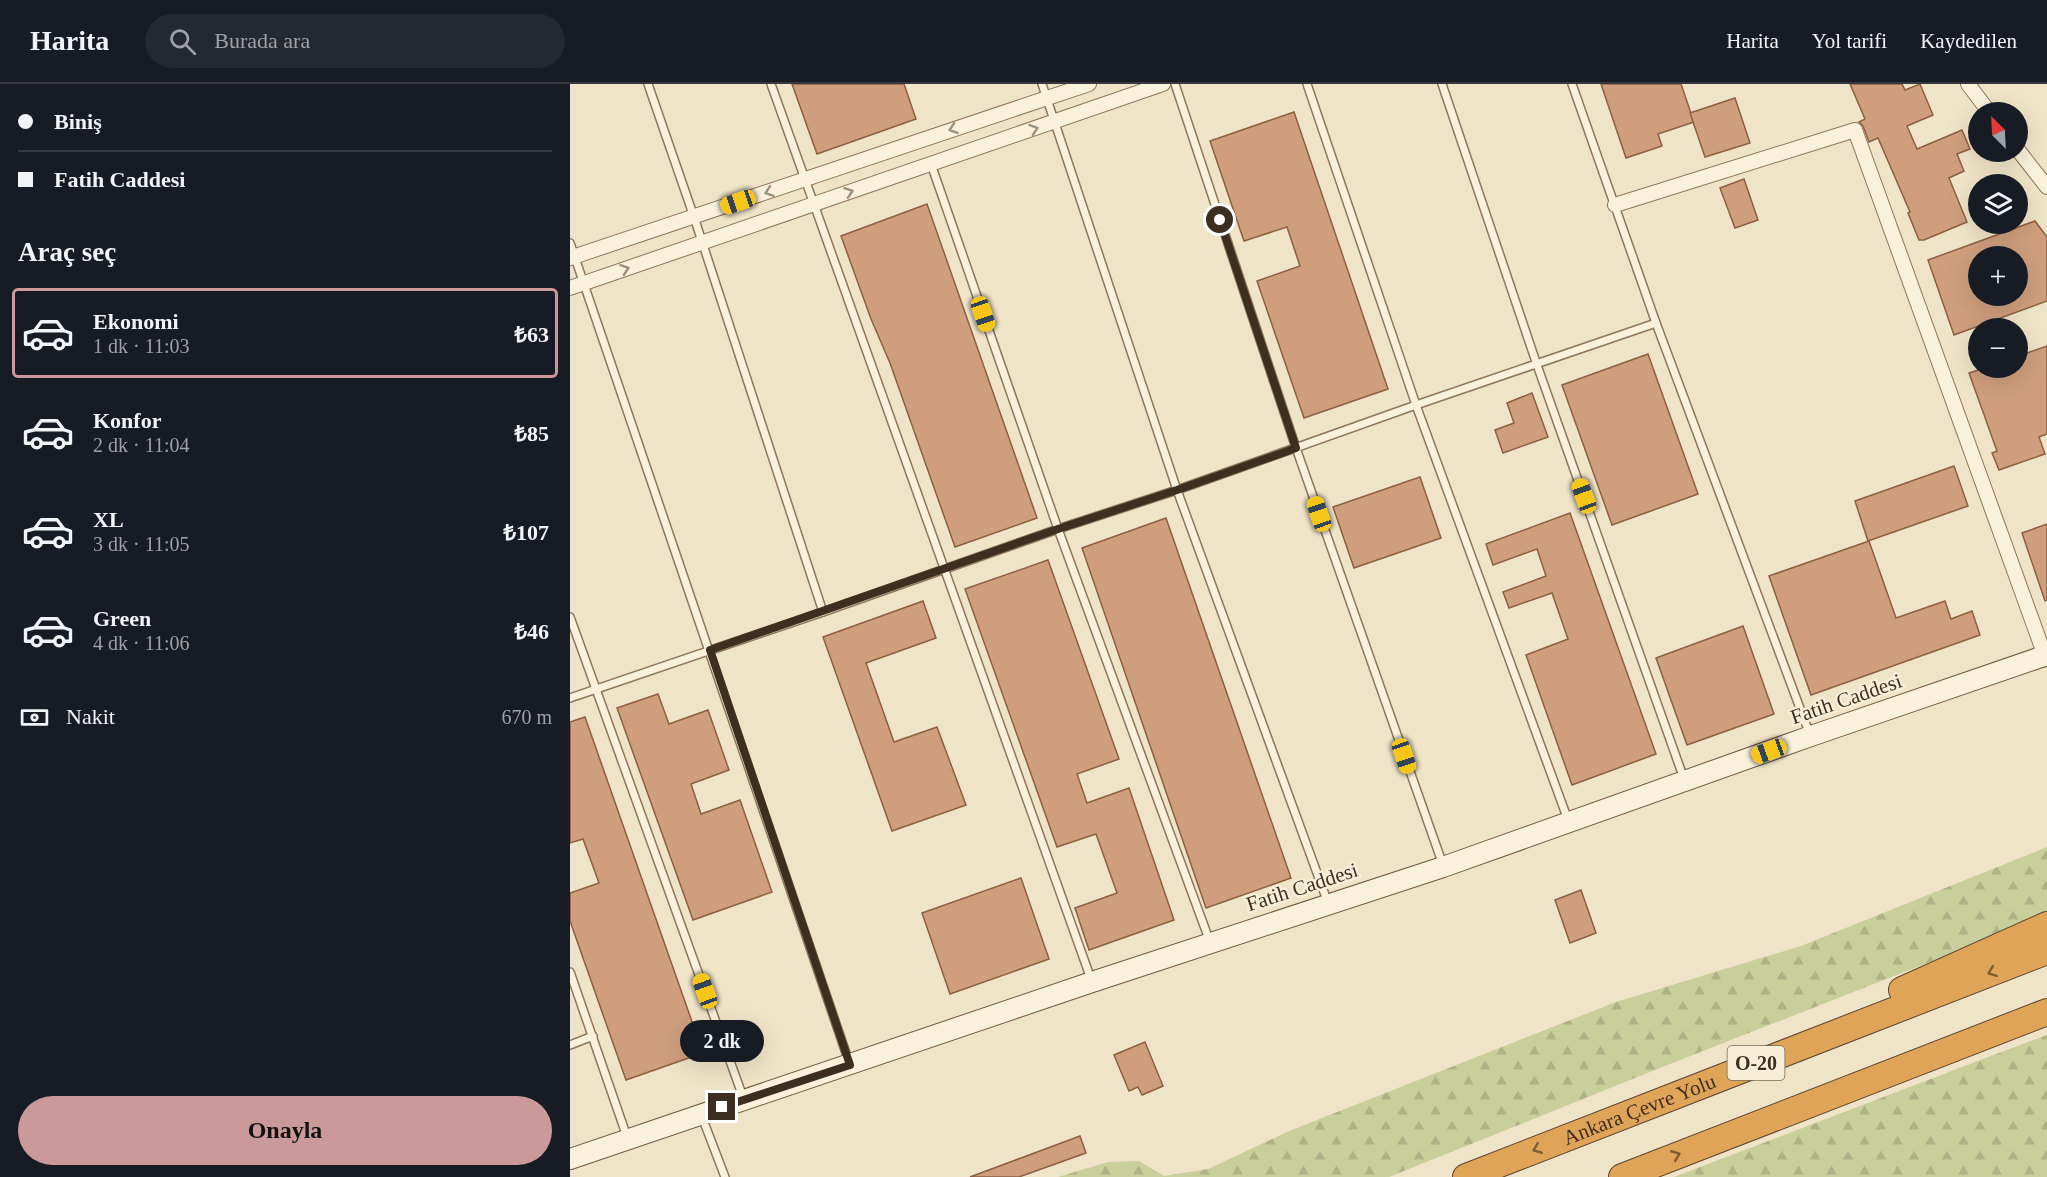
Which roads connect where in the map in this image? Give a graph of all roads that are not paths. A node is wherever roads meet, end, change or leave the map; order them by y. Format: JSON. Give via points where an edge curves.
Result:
{"nodes":[{"id":1,"x":648,"y":84,"type":"edge"},
{"id":2,"x":771,"y":84,"type":"edge"},
{"id":3,"x":1041,"y":84,"type":"edge"},
{"id":4,"x":1089,"y":84,"type":"edge"},
{"id":5,"x":1163,"y":84,"type":"edge"},
{"id":6,"x":1175,"y":84,"type":"edge"},
{"id":7,"x":1307,"y":84,"type":"edge"},
{"id":8,"x":1442,"y":84,"type":"edge"},
{"id":9,"x":1572,"y":84,"type":"edge"},
{"id":10,"x":1968,"y":84,"type":"edge"},
{"id":11,"x":1046,"y":98,"type":"junction"},
{"id":12,"x":1982,"y":102,"type":"edge"},
{"id":13,"x":1054,"y":121,"type":"junction"},
{"id":14,"x":2027,"y":162,"type":"edge"},
{"id":15,"x":931,"y":164,"type":"junction"},
{"id":16,"x":805,"y":179,"type":"junction"},
{"id":17,"x":2047,"y":187,"type":"edge"},
{"id":18,"x":814,"y":204,"type":"junction"},
{"id":19,"x":1615,"y":205,"type":"junction"},
{"id":20,"x":694,"y":217,"type":"junction"},
{"id":21,"x":570,"y":243,"type":"edge"},
{"id":22,"x":702,"y":243,"type":"junction"},
{"id":23,"x":572,"y":257,"type":"edge"},
{"id":24,"x":577,"y":286,"type":"edge"},
{"id":25,"x":1656,"y":323,"type":"junction"},
{"id":26,"x":1537,"y":365,"type":"junction"},
{"id":27,"x":1416,"y":405,"type":"junction"},
{"id":28,"x":1296,"y":448,"type":"junction"},
{"id":29,"x":1177,"y":490,"type":"junction"},
{"id":30,"x":1058,"y":529,"type":"junction"},
{"id":31,"x":944,"y":570,"type":"junction"},
{"id":32,"x":823,"y":612,"type":"junction"},
{"id":33,"x":570,"y":617,"type":"edge"},
{"id":34,"x":710,"y":650,"type":"junction"},
{"id":35,"x":2046,"y":656,"type":"edge"},
{"id":36,"x":596,"y":689,"type":"junction"},
{"id":37,"x":570,"y":698,"type":"edge"},
{"id":38,"x":1810,"y":736,"type":"junction"},
{"id":39,"x":1685,"y":782,"type":"junction"},
{"id":40,"x":1569,"y":822,"type":"junction"},
{"id":41,"x":1443,"y":867,"type":"junction"},
{"id":42,"x":1329,"y":904,"type":"junction"},
{"id":43,"x":2047,"y":925,"type":"edge"},
{"id":44,"x":1210,"y":942,"type":"junction"},
{"id":45,"x":2047,"y":951,"type":"edge"},
{"id":46,"x":570,"y":972,"type":"edge"},
{"id":47,"x":1092,"y":982,"type":"junction"},
{"id":48,"x":2047,"y":1012,"type":"edge"},
{"id":49,"x":2047,"y":1025,"type":"edge"},
{"id":50,"x":593,"y":1036,"type":"junction"},
{"id":51,"x":570,"y":1045,"type":"edge"},
{"id":52,"x":850,"y":1065,"type":"junction"},
{"id":53,"x":744,"y":1100,"type":"junction"},
{"id":54,"x":1642,"y":1107,"type":"junction"},
{"id":55,"x":701,"y":1114,"type":"junction"},
{"id":56,"x":1770,"y":1119,"type":"junction"},
{"id":57,"x":628,"y":1139,"type":"junction"},
{"id":58,"x":570,"y":1159,"type":"edge"},
{"id":59,"x":725,"y":1177,"type":"edge"},
{"id":60,"x":1466,"y":1177,"type":"edge"},
{"id":61,"x":1622,"y":1177,"type":"edge"}],
"edges":[{"from":1,"to":20,"type":"lane"},
{"from":2,"to":16,"type":"lane"},
{"from":3,"to":11,"type":"lane"},
{"from":4,"to":11,"type":"street"},
{"from":5,"to":13,"type":"street"},
{"from":6,"to":28,"type":"lane"},
{"from":7,"to":27,"type":"lane"},
{"from":8,"to":26,"type":"lane"},
{"from":9,"to":19,"type":"lane"},
{"from":10,"to":12,"type":"street"},
{"from":11,"to":13,"type":"lane"},
{"from":11,"to":16,"type":"street","one_way":true},
{"from":15,"to":13,"type":"street","one_way":true},
{"from":13,"to":29,"type":"lane"},
{"from":14,"to":17,"type":"street"},
{"from":18,"to":15,"type":"street","one_way":true},
{"from":15,"to":30,"type":"lane"},
{"from":16,"to":18,"type":"lane"},
{"from":16,"to":20,"type":"street","one_way":true},
{"from":18,"to":22,"type":"street"},
{"from":18,"to":31,"type":"lane"},
{"from":19,"to":25,"type":"lane"},
{"from":19,"to":35,"type":"street","via":[[1855,130]]},
{"from":20,"to":22,"type":"lane"},
{"from":20,"to":23,"type":"street"},
{"from":21,"to":23,"type":"lane"},
{"from":24,"to":22,"type":"street","one_way":true},
{"from":22,"to":32,"type":"lane"},
{"from":23,"to":24,"type":"lane"},
{"from":24,"to":34,"type":"lane"},
{"from":25,"to":26,"type":"lane"},
{"from":25,"to":38,"type":"lane"},
{"from":26,"to":27,"type":"lane"},
{"from":26,"to":39,"type":"lane"},
{"from":27,"to":28,"type":"lane"},
{"from":27,"to":40,"type":"lane"},
{"from":28,"to":29,"type":"lane"},
{"from":28,"to":41,"type":"lane"},
{"from":29,"to":30,"type":"lane"},
{"from":29,"to":42,"type":"lane"},
{"from":30,"to":31,"type":"lane"},
{"from":30,"to":44,"type":"lane"},
{"from":31,"to":32,"type":"lane"},
{"from":31,"to":47,"type":"lane"},
{"from":32,"to":34,"type":"lane"},
{"from":33,"to":36,"type":"lane"},
{"from":34,"to":36,"type":"lane"},
{"from":34,"to":52,"type":"lane"},
{"from":35,"to":38,"type":"street","name":"Fatih Caddesi"},
{"from":36,"to":37,"type":"lane"},
{"from":36,"to":53,"type":"lane"},
{"from":38,"to":39,"type":"street","name":"Fatih Caddesi"},
{"from":39,"to":40,"type":"street","name":"Fatih Caddesi"},
{"from":40,"to":41,"type":"street","name":"Fatih Caddesi"},
{"from":41,"to":42,"type":"street","name":"Fatih Caddesi"},
{"from":42,"to":44,"type":"street","name":"Fatih Caddesi"},
{"from":43,"to":54,"type":"highway"},
{"from":44,"to":47,"type":"street","name":"Fatih Caddesi"},
{"from":45,"to":54,"type":"highway","name":"Ankara Çevre Yolu","number":"O-20","one_way":true},
{"from":46,"to":50,"type":"lane"},
{"from":47,"to":52,"type":"street","name":"Fatih Caddesi"},
{"from":48,"to":56,"type":"highway","number":"O-20"},
{"from":49,"to":56,"type":"highway"},
{"from":50,"to":51,"type":"lane"},
{"from":50,"to":57,"type":"lane"},
{"from":52,"to":53,"type":"street","name":"Fatih Caddesi"},
{"from":53,"to":55,"type":"street","name":"Fatih Caddesi"},
{"from":54,"to":60,"type":"highway","name":"Ankara Çevre Yolu","number":"O-20","one_way":true},
{"from":55,"to":57,"type":"street","name":"Fatih Caddesi"},
{"from":55,"to":59,"type":"lane"},
{"from":61,"to":56,"type":"highway","number":"O-20","one_way":true},
{"from":57,"to":58,"type":"street","name":"Fatih Caddesi"}]}
